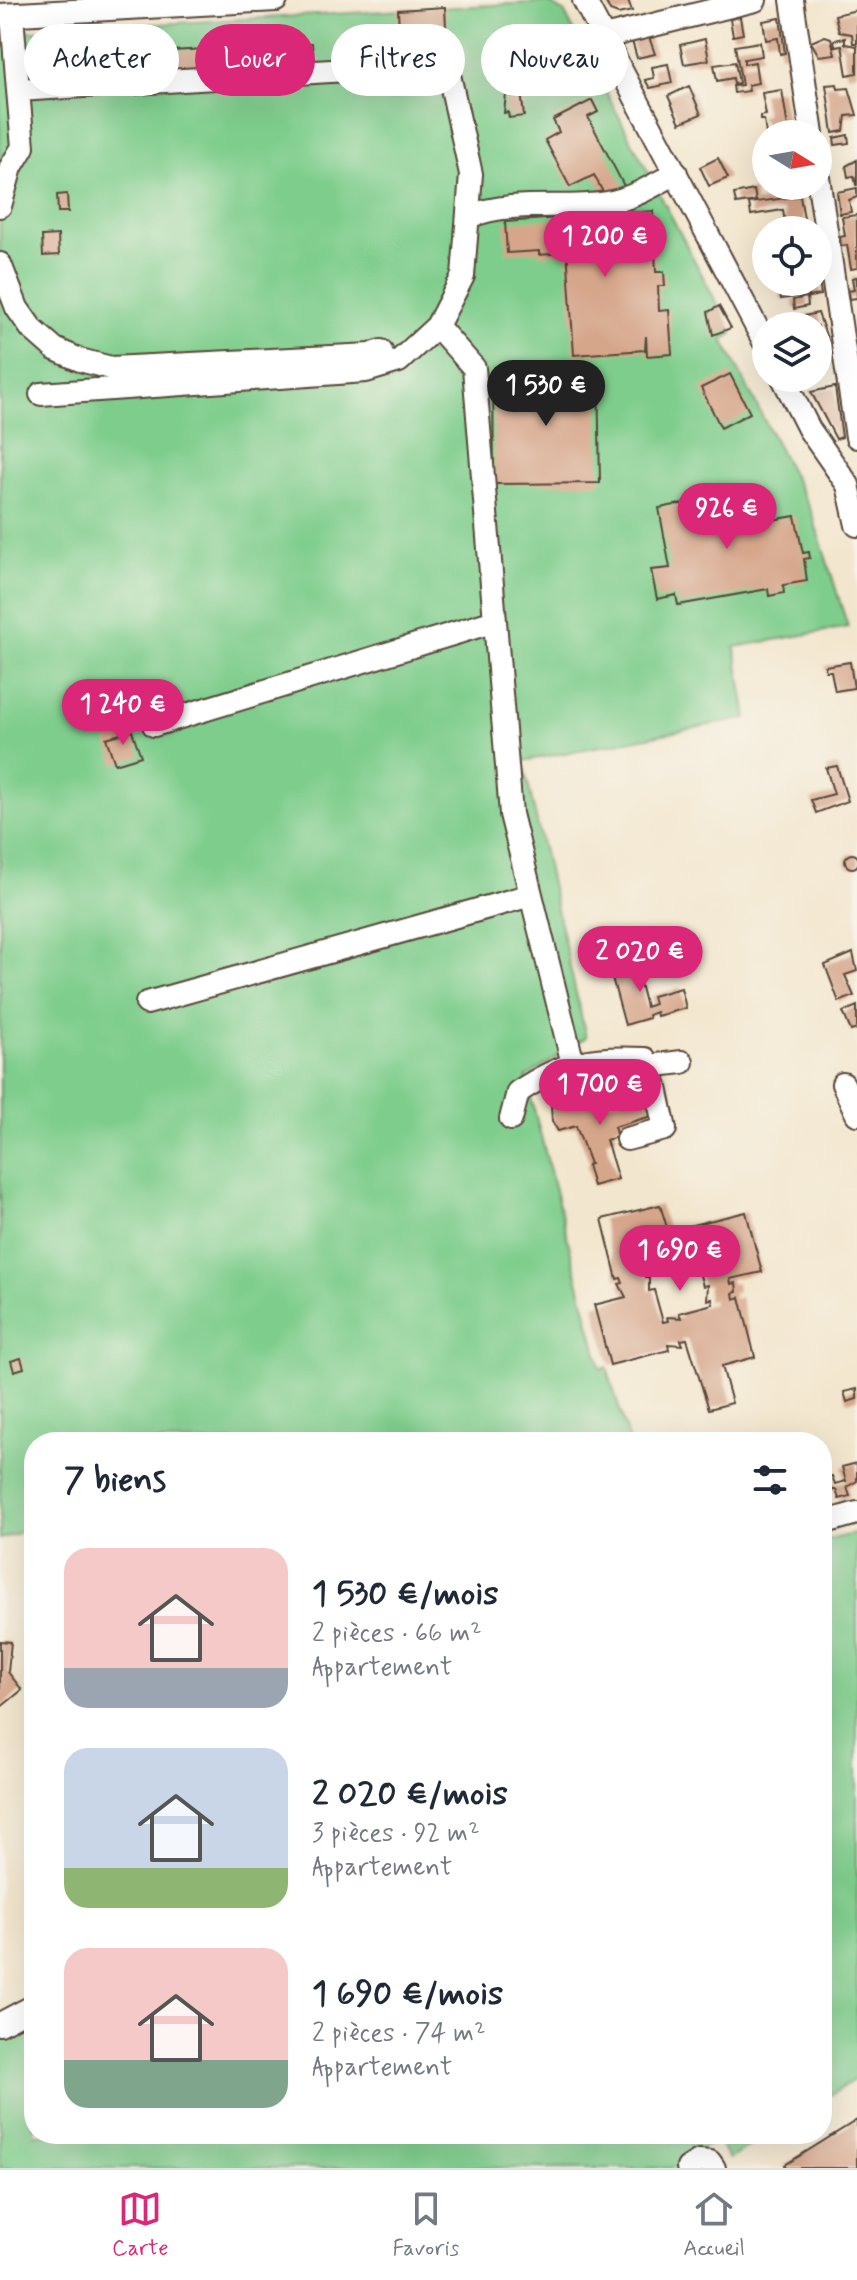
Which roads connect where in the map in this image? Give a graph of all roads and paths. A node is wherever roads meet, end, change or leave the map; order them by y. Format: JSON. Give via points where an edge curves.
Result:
{"nodes":[{"id":1,"x":276,"y":0,"type":"edge"},
{"id":2,"x":584,"y":0,"type":"edge"},
{"id":3,"x":755,"y":0,"type":"edge"},
{"id":4,"x":792,"y":0,"type":"edge"},
{"id":5,"x":188,"y":2,"type":"edge"},
{"id":6,"x":6,"y":15,"type":"edge"},
{"id":7,"x":597,"y":24,"type":"edge"},
{"id":8,"x":628,"y":31,"type":"edge"},
{"id":9,"x":628,"y":82,"type":"edge"},
{"id":10,"x":18,"y":90,"type":"junction"},
{"id":11,"x":810,"y":120,"type":"edge"},
{"id":12,"x":676,"y":173,"type":"junction"},
{"id":13,"x":821,"y":200,"type":"edge"},
{"id":14,"x":0,"y":206,"type":"edge"},
{"id":15,"x":470,"y":216,"type":"junction"},
{"id":16,"x":0,"y":264,"type":"edge"},
{"id":17,"x":752,"y":318,"type":"edge"},
{"id":18,"x":437,"y":326,"type":"junction"},
{"id":19,"x":790,"y":392,"type":"edge"},
{"id":20,"x":41,"y":394,"type":"dead end"},
{"id":21,"x":857,"y":437,"type":"edge"},
{"id":22,"x":852,"y":480,"type":"edge"},
{"id":23,"x":857,"y":525,"type":"edge"},
{"id":24,"x":495,"y":621,"type":"junction"},
{"id":25,"x":154,"y":725,"type":"dead end"},
{"id":26,"x":531,"y":895,"type":"junction"},
{"id":27,"x":147,"y":1003,"type":"dead end"},
{"id":28,"x":682,"y":1062,"type":"dead end"},
{"id":29,"x":573,"y":1064,"type":"junction"},
{"id":30,"x":649,"y":1066,"type":"junction"},
{"id":31,"x":843,"y":1084,"type":"dead end"},
{"id":32,"x":857,"y":1114,"type":"edge"},
{"id":33,"x":511,"y":1119,"type":"dead end"},
{"id":34,"x":627,"y":1139,"type":"dead end"},
{"id":35,"x":857,"y":1513,"type":"edge"},
{"id":36,"x":832,"y":1520,"type":"edge"},
{"id":37,"x":24,"y":2011,"type":"edge"},
{"id":38,"x":0,"y":2024,"type":"edge"},
{"id":39,"x":688,"y":2168,"type":"edge"},
{"id":40,"x":714,"y":2168,"type":"edge"}],
"edges":[{"from":1,"to":5,"type":"street"},
{"from":2,"to":7,"type":"street"},
{"from":3,"to":8,"type":"street"},
{"from":4,"to":11,"type":"street"},
{"from":5,"to":6,"type":"street"},
{"from":6,"to":10,"type":"street"},
{"from":9,"to":12,"type":"street"},
{"from":10,"to":14,"type":"street","via":[[23,147]]},
{"from":10,"to":15,"type":"street","via":[[429,65],[450,79],[471,174]]},
{"from":12,"to":15,"type":"street","via":[[641,193],[608,203],[493,207]]},
{"from":12,"to":17,"type":"street"},
{"from":13,"to":21,"type":"street"},
{"from":15,"to":18,"type":"street","via":[[463,276]]},
{"from":16,"to":18,"type":"street","via":[[31,328],[55,349],[111,368],[371,355]]},
{"from":18,"to":20,"type":"street","via":[[399,361],[366,371]]},
{"from":18,"to":24,"type":"street","via":[[474,368]]},
{"from":19,"to":22,"type":"street","via":[[809,429]]},
{"from":22,"to":23,"type":"street"},
{"from":24,"to":25,"type":"street"},
{"from":24,"to":26,"type":"street","via":[[511,814]]},
{"from":26,"to":27,"type":"street"},
{"from":26,"to":29,"type":"street"},
{"from":28,"to":30,"type":"street"},
{"from":29,"to":30,"type":"street","via":[[622,1058],[645,1059]]},
{"from":29,"to":33,"type":"street","via":[[558,1067],[518,1092]]},
{"from":30,"to":34,"type":"street","via":[[665,1129]]},
{"from":31,"to":32,"type":"street"},
{"from":35,"to":36,"type":"street"},
{"from":37,"to":38,"type":"street"},
{"from":39,"to":40,"type":"street","via":[[699,2161]]}]}
